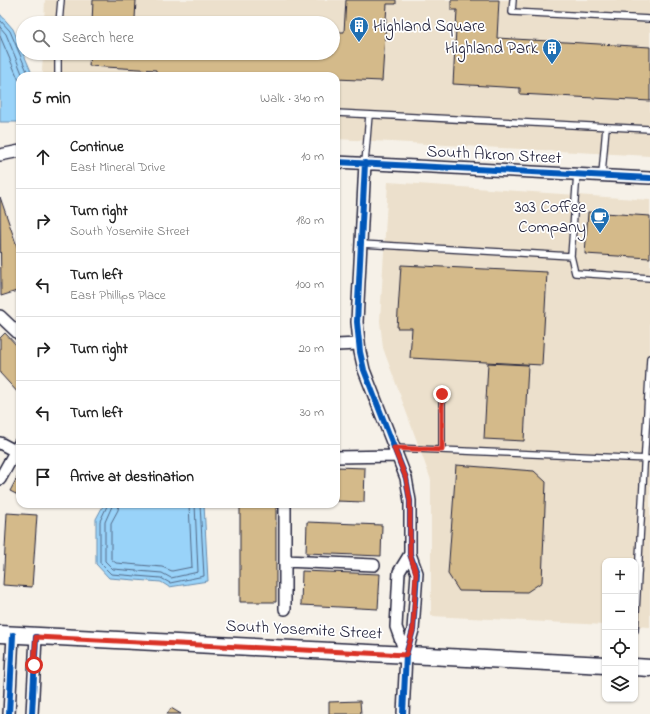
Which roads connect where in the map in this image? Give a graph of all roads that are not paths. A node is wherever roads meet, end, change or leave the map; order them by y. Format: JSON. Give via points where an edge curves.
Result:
{"nodes":[{"id":1,"x":61,"y":0,"type":"edge"},
{"id":2,"x":513,"y":0,"type":"edge"},
{"id":3,"x":60,"y":16,"type":"edge"},
{"id":4,"x":650,"y":19,"type":"edge"},
{"id":5,"x":58,"y":60,"type":"edge"},
{"id":6,"x":58,"y":72,"type":"edge"},
{"id":7,"x":340,"y":113,"type":"edge"},
{"id":8,"x":369,"y":115,"type":"junction"},
{"id":9,"x":606,"y":127,"type":"junction"},
{"id":10,"x":650,"y":129,"type":"edge"},
{"id":11,"x":16,"y":153,"type":"edge"},
{"id":12,"x":0,"y":155,"type":"edge"},
{"id":13,"x":340,"y":162,"type":"edge"},
{"id":14,"x":365,"y":163,"type":"junction"},
{"id":15,"x":577,"y":173,"type":"junction"},
{"id":16,"x":602,"y":174,"type":"junction"},
{"id":17,"x":650,"y":178,"type":"edge"},
{"id":18,"x":361,"y":244,"type":"junction"},
{"id":19,"x":571,"y":256,"type":"junction"},
{"id":20,"x":650,"y":278,"type":"edge"},
{"id":21,"x":0,"y":316,"type":"edge"},
{"id":22,"x":16,"y":331,"type":"edge"},
{"id":23,"x":359,"y":344,"type":"junction"},
{"id":24,"x":340,"y":346,"type":"edge"},
{"id":25,"x":650,"y":358,"type":"edge"},
{"id":26,"x":442,"y":394,"type":"dead end"},
{"id":27,"x":0,"y":443,"type":"edge"},
{"id":28,"x":16,"y":447,"type":"edge"},
{"id":29,"x":442,"y":450,"type":"junction"},
{"id":30,"x":16,"y":451,"type":"edge"},
{"id":31,"x":396,"y":452,"type":"junction"},
{"id":32,"x":340,"y":457,"type":"edge"},
{"id":33,"x":647,"y":459,"type":"edge"},
{"id":34,"x":0,"y":479,"type":"edge"},
{"id":35,"x":285,"y":508,"type":"edge"},
{"id":36,"x":410,"y":554,"type":"junction"},
{"id":37,"x":285,"y":561,"type":"junction"},
{"id":38,"x":374,"y":565,"type":"dead end"},
{"id":39,"x":638,"y":594,"type":"edge"},
{"id":40,"x":285,"y":609,"type":"dead end"},
{"id":41,"x":6,"y":635,"type":"edge"},
{"id":42,"x":36,"y":637,"type":"junction"},
{"id":43,"x":406,"y":655,"type":"junction"},
{"id":44,"x":602,"y":666,"type":"edge"},
{"id":45,"x":638,"y":667,"type":"edge"},
{"id":46,"x":650,"y":668,"type":"edge"},
{"id":47,"x":9,"y":714,"type":"edge"},
{"id":48,"x":32,"y":714,"type":"edge"},
{"id":49,"x":403,"y":714,"type":"edge"}],
"edges":[{"from":1,"to":3,"type":"lane"},
{"from":2,"to":4,"type":"lane","via":[[512,12]]},
{"from":5,"to":6,"type":"lane"},
{"from":7,"to":8,"type":"lane"},
{"from":8,"to":9,"type":"lane"},
{"from":8,"to":14,"type":"lane"},
{"from":9,"to":10,"type":"lane"},
{"from":9,"to":16,"type":"lane"},
{"from":11,"to":12,"type":"street"},
{"from":13,"to":14,"type":"street","name":"South Akron Street"},
{"from":14,"to":15,"type":"street","name":"South Akron Street"},
{"from":14,"to":18,"type":"street"},
{"from":15,"to":16,"type":"street","name":"South Akron Street"},
{"from":15,"to":19,"type":"lane"},
{"from":16,"to":17,"type":"street","name":"South Akron Street"},
{"from":18,"to":19,"type":"lane"},
{"from":18,"to":23,"type":"street","via":[[357,322]]},
{"from":19,"to":20,"type":"lane","via":[[575,273]]},
{"from":21,"to":22,"type":"street"},
{"from":23,"to":24,"type":"street"},
{"from":23,"to":31,"type":"street","via":[[364,370]]},
{"from":25,"to":33,"type":"lane"},
{"from":26,"to":29,"type":"lane"},
{"from":27,"to":28,"type":"street"},
{"from":29,"to":31,"type":"lane"},
{"from":29,"to":33,"type":"lane"},
{"from":30,"to":34,"type":"street"},
{"from":31,"to":32,"type":"street"},
{"from":31,"to":36,"type":"street","via":[[406,478],[410,501]]},
{"from":33,"to":39,"type":"lane"},
{"from":35,"to":37,"type":"street"},
{"from":36,"to":43,"type":"street","via":[[416,573],[413,630]]},
{"from":36,"to":43,"type":"street","via":[[399,572],[396,627]]},
{"from":37,"to":38,"type":"street"},
{"from":37,"to":40,"type":"street"},
{"from":41,"to":42,"type":"main road","name":"South Yosemite Street"},
{"from":41,"to":47,"type":"street"},
{"from":42,"to":43,"type":"main road","name":"South Yosemite Street"},
{"from":42,"to":48,"type":"street"},
{"from":43,"to":44,"type":"main road","name":"South Yosemite Street"},
{"from":43,"to":49,"type":"street"},
{"from":45,"to":46,"type":"main road"}]}
